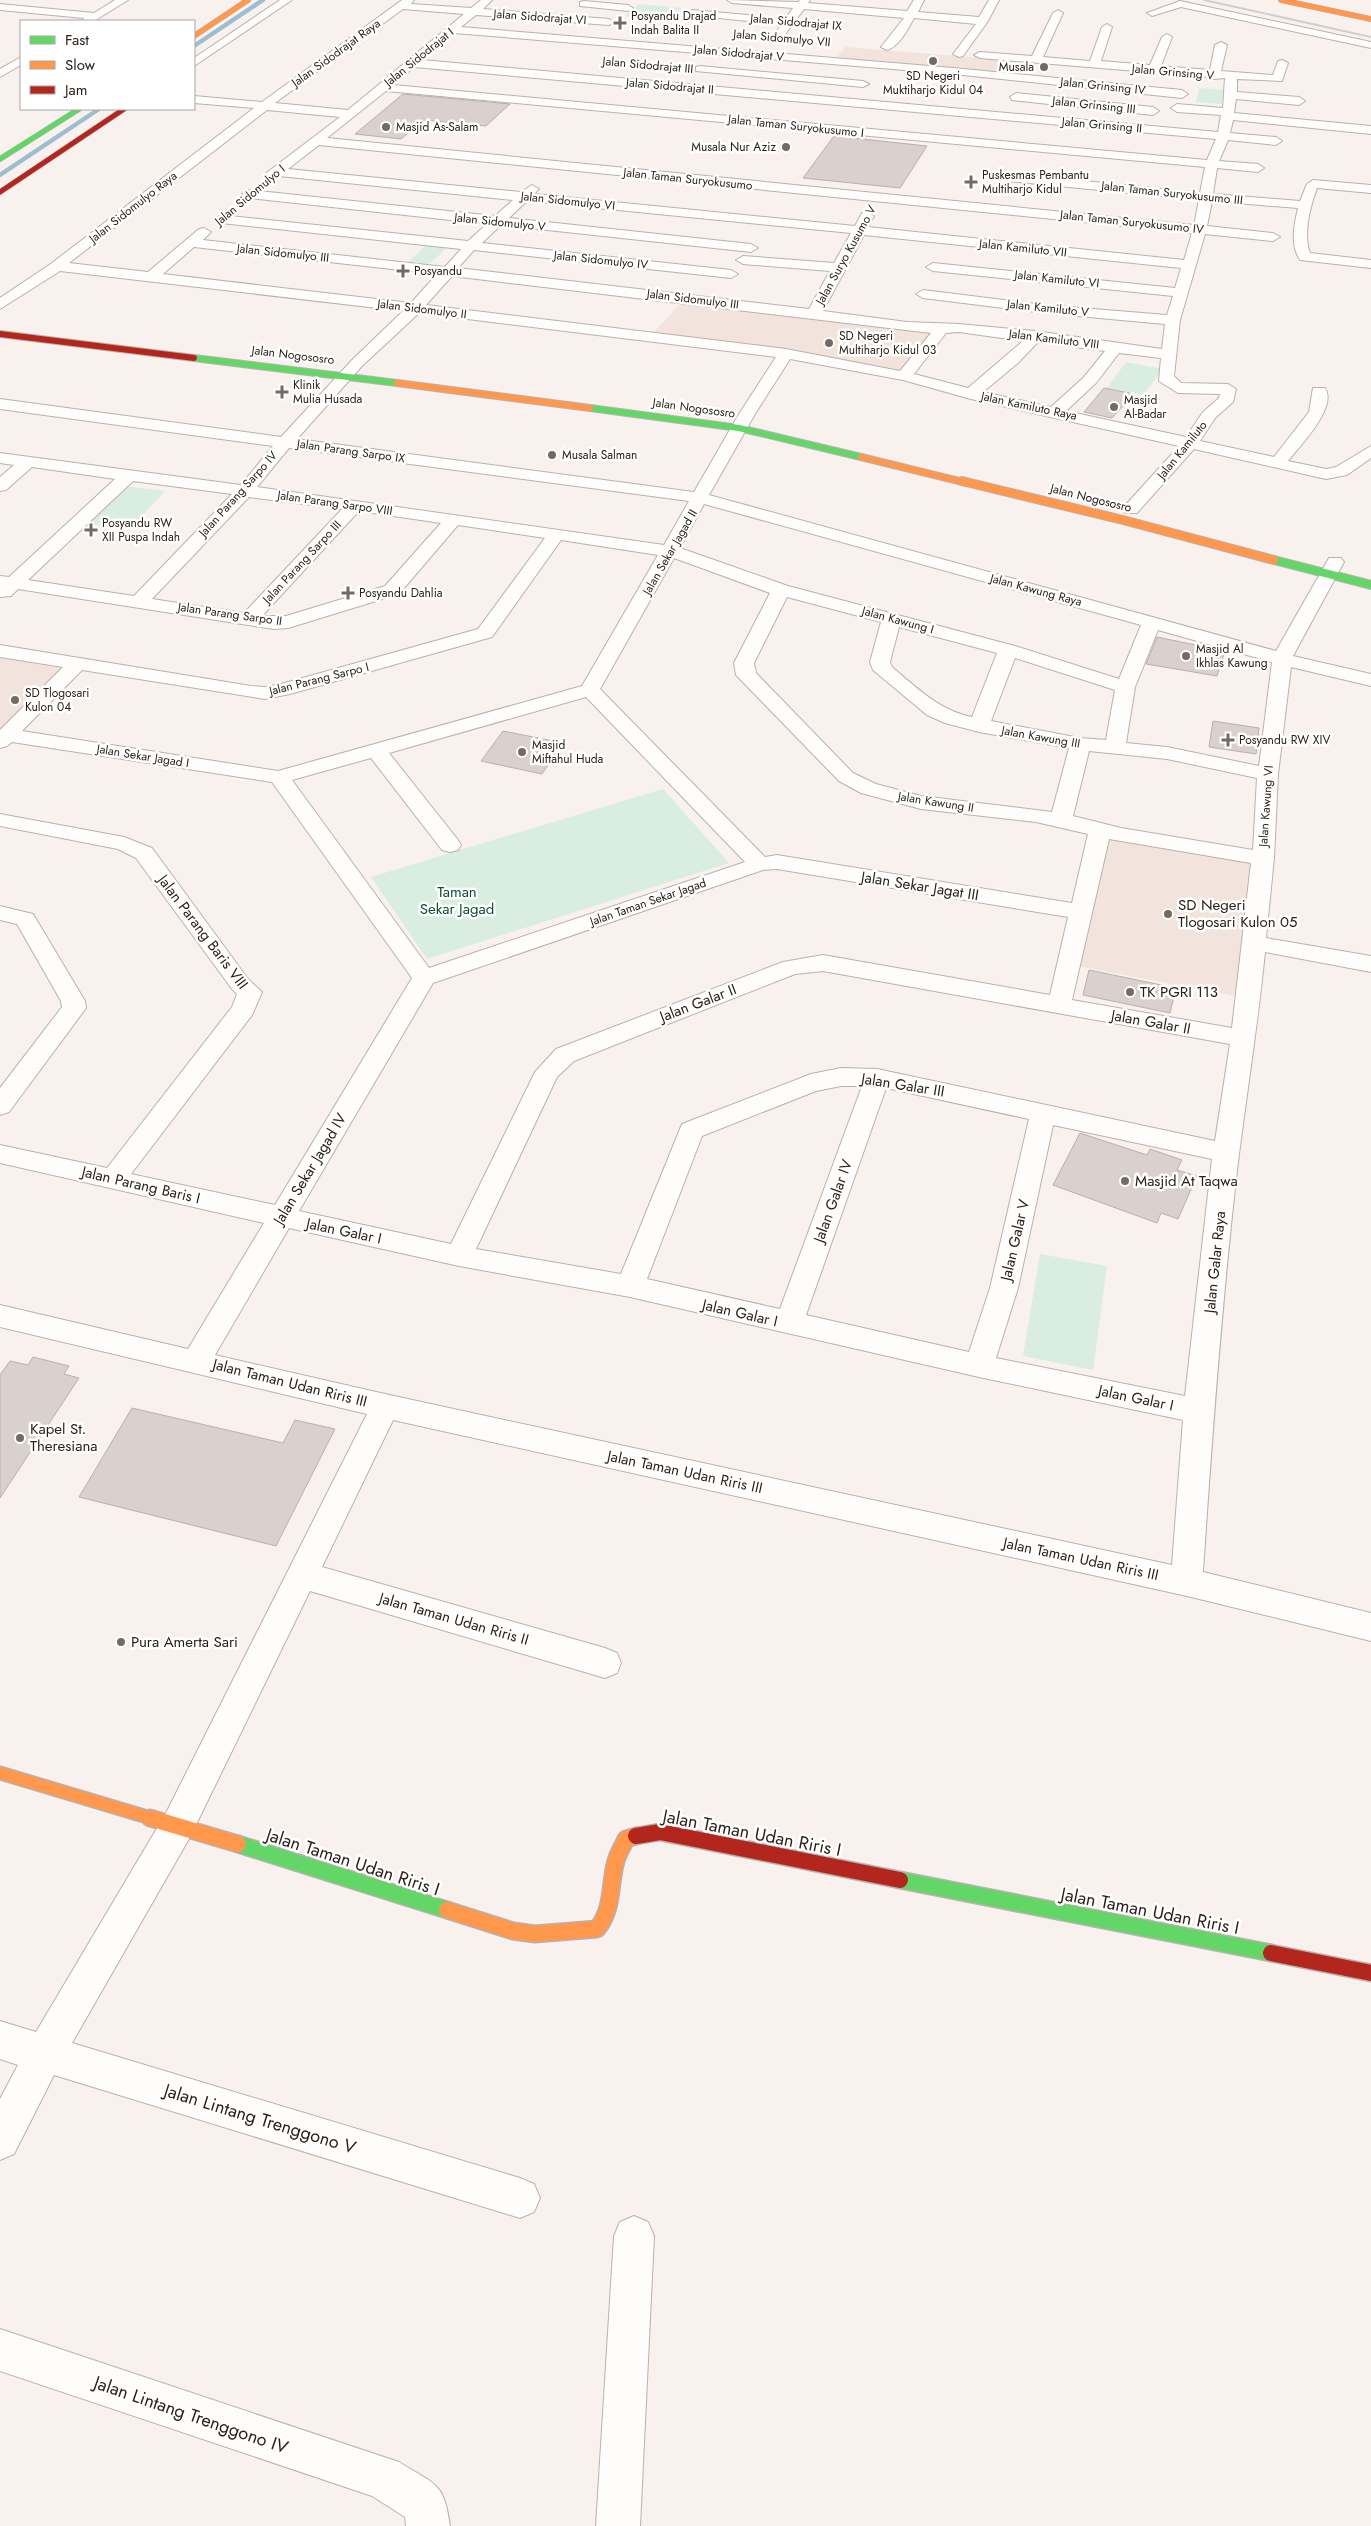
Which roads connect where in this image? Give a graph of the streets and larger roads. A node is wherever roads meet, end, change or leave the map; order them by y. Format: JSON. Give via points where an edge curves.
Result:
{"nodes":[{"id":1,"x":123,"y":0,"type":"edge"},
{"id":2,"x":248,"y":0,"type":"edge"},
{"id":3,"x":287,"y":0,"type":"edge"},
{"id":4,"x":487,"y":0,"type":"edge"},
{"id":5,"x":705,"y":0,"type":"edge"},
{"id":6,"x":732,"y":0,"type":"edge"},
{"id":7,"x":919,"y":0,"type":"edge"},
{"id":8,"x":994,"y":0,"type":"edge"},
{"id":9,"x":1281,"y":0,"type":"edge"},
{"id":10,"x":405,"y":3,"type":"edge"},
{"id":11,"x":571,"y":3,"type":"dead end"},
{"id":12,"x":803,"y":3,"type":"edge"},
{"id":13,"x":632,"y":4,"type":"edge"},
{"id":14,"x":0,"y":7,"type":"edge"},
{"id":15,"x":472,"y":12,"type":"junction"},
{"id":16,"x":692,"y":13,"type":"junction"},
{"id":17,"x":1058,"y":13,"type":"dead end"},
{"id":18,"x":1152,"y":13,"type":"dead end"},
{"id":19,"x":911,"y":15,"type":"junction"},
{"id":20,"x":92,"y":18,"type":"edge"},
{"id":21,"x":1371,"y":19,"type":"edge"},
{"id":22,"x":779,"y":20,"type":"junction"},
{"id":23,"x":983,"y":21,"type":"junction"},
{"id":24,"x":609,"y":22,"type":"junction"},
{"id":25,"x":808,"y":23,"type":"dead end"},
{"id":26,"x":682,"y":24,"type":"dead end"},
{"id":27,"x":1107,"y":27,"type":"dead end"},
{"id":28,"x":454,"y":30,"type":"junction"},
{"id":29,"x":195,"y":35,"type":"edge"},
{"id":30,"x":671,"y":35,"type":"dead end"},
{"id":31,"x":1167,"y":37,"type":"dead end"},
{"id":32,"x":777,"y":38,"type":"dead end"},
{"id":33,"x":587,"y":41,"type":"junction"},
{"id":34,"x":432,"y":45,"type":"junction"},
{"id":35,"x":1221,"y":45,"type":"dead end"},
{"id":36,"x":1371,"y":45,"type":"edge"},
{"id":37,"x":451,"y":47,"type":"dead end"},
{"id":38,"x":660,"y":47,"type":"junction"},
{"id":39,"x":905,"y":49,"type":"dead end"},
{"id":40,"x":19,"y":55,"type":"edge"},
{"id":41,"x":648,"y":59,"type":"dead end"},
{"id":42,"x":1036,"y":60,"type":"junction"},
{"id":43,"x":195,"y":61,"type":"edge"},
{"id":44,"x":412,"y":63,"type":"junction"},
{"id":45,"x":1069,"y":63,"type":"junction"},
{"id":46,"x":1282,"y":63,"type":"dead end"},
{"id":47,"x":875,"y":65,"type":"junction"},
{"id":48,"x":1094,"y":65,"type":"junction"},
{"id":49,"x":691,"y":69,"type":"dead end"},
{"id":50,"x":638,"y":70,"type":"dead end"},
{"id":51,"x":1154,"y":70,"type":"junction"},
{"id":52,"x":953,"y":71,"type":"junction"},
{"id":53,"x":1188,"y":74,"type":"junction"},
{"id":54,"x":1214,"y":76,"type":"junction"},
{"id":55,"x":1231,"y":77,"type":"junction"},
{"id":56,"x":1024,"y":78,"type":"junction"},
{"id":57,"x":2,"y":79,"type":"edge"},
{"id":58,"x":1059,"y":81,"type":"junction"},
{"id":59,"x":627,"y":82,"type":"junction"},
{"id":60,"x":863,"y":84,"type":"junction"},
{"id":61,"x":381,"y":87,"type":"junction"},
{"id":62,"x":1182,"y":94,"type":"junction"},
{"id":63,"x":1231,"y":95,"type":"junction"},
{"id":64,"x":782,"y":96,"type":"junction"},
{"id":65,"x":1016,"y":97,"type":"junction"},
{"id":66,"x":195,"y":100,"type":"edge"},
{"id":67,"x":1298,"y":101,"type":"dead end"},
{"id":68,"x":850,"y":102,"type":"junction"},
{"id":69,"x":264,"y":106,"type":"junction"},
{"id":70,"x":601,"y":108,"type":"junction"},
{"id":71,"x":77,"y":110,"type":"edge"},
{"id":72,"x":123,"y":110,"type":"edge"},
{"id":73,"x":927,"y":110,"type":"junction"},
{"id":74,"x":1175,"y":110,"type":"junction"},
{"id":75,"x":351,"y":114,"type":"junction"},
{"id":76,"x":1228,"y":114,"type":"junction"},
{"id":77,"x":1008,"y":117,"type":"junction"},
{"id":78,"x":762,"y":122,"type":"junction"},
{"id":79,"x":1371,"y":130,"type":"edge"},
{"id":80,"x":1171,"y":131,"type":"junction"},
{"id":81,"x":1224,"y":135,"type":"junction"},
{"id":82,"x":910,"y":137,"type":"junction"},
{"id":83,"x":317,"y":141,"type":"junction"},
{"id":84,"x":1276,"y":141,"type":"dead end"},
{"id":85,"x":1024,"y":147,"type":"junction"},
{"id":86,"x":0,"y":159,"type":"edge"},
{"id":87,"x":1212,"y":163,"type":"junction"},
{"id":88,"x":556,"y":165,"type":"junction"},
{"id":89,"x":1258,"y":168,"type":"dead end"},
{"id":90,"x":276,"y":172,"type":"junction"},
{"id":91,"x":1008,"y":177,"type":"junction"},
{"id":92,"x":1371,"y":189,"type":"edge"},
{"id":93,"x":0,"y":192,"type":"edge"},
{"id":94,"x":523,"y":197,"type":"junction"},
{"id":95,"x":878,"y":197,"type":"junction"},
{"id":96,"x":1205,"y":198,"type":"junction"},
{"id":97,"x":242,"y":200,"type":"junction"},
{"id":98,"x":1306,"y":205,"type":"junction"},
{"id":99,"x":992,"y":208,"type":"junction"},
{"id":100,"x":423,"y":213,"type":"junction"},
{"id":101,"x":221,"y":219,"type":"junction"},
{"id":102,"x":771,"y":221,"type":"junction"},
{"id":103,"x":1020,"y":221,"type":"junction"},
{"id":104,"x":497,"y":222,"type":"junction"},
{"id":105,"x":1200,"y":229,"type":"junction"},
{"id":106,"x":859,"y":230,"type":"junction"},
{"id":107,"x":1273,"y":237,"type":"dead end"},
{"id":108,"x":402,"y":239,"type":"junction"},
{"id":109,"x":951,"y":240,"type":"junction"},
{"id":110,"x":191,"y":242,"type":"junction"},
{"id":111,"x":471,"y":246,"type":"junction"},
{"id":112,"x":1010,"y":247,"type":"junction"},
{"id":113,"x":752,"y":248,"type":"junction"},
{"id":114,"x":742,"y":260,"type":"junction"},
{"id":115,"x":376,"y":263,"type":"junction"},
{"id":116,"x":1371,"y":264,"type":"edge"},
{"id":117,"x":1188,"y":265,"type":"junction"},
{"id":118,"x":57,"y":266,"type":"junction"},
{"id":119,"x":933,"y":267,"type":"junction"},
{"id":120,"x":839,"y":268,"type":"junction"},
{"id":121,"x":445,"y":272,"type":"junction"},
{"id":122,"x":731,"y":274,"type":"junction"},
{"id":123,"x":364,"y":275,"type":"dead end"},
{"id":124,"x":150,"y":278,"type":"junction"},
{"id":125,"x":351,"y":287,"type":"dead end"},
{"id":126,"x":1182,"y":293,"type":"junction"},
{"id":127,"x":923,"y":294,"type":"junction"},
{"id":128,"x":680,"y":297,"type":"junction"},
{"id":129,"x":339,"y":299,"type":"junction"},
{"id":130,"x":714,"y":302,"type":"junction"},
{"id":131,"x":0,"y":305,"type":"edge"},
{"id":132,"x":414,"y":309,"type":"junction"},
{"id":133,"x":814,"y":313,"type":"junction"},
{"id":134,"x":1173,"y":320,"type":"junction"},
{"id":135,"x":907,"y":326,"type":"junction"},
{"id":136,"x":941,"y":329,"type":"junction"},
{"id":137,"x":0,"y":334,"type":"edge"},
{"id":138,"x":647,"y":335,"type":"junction"},
{"id":139,"x":1035,"y":336,"type":"junction"},
{"id":140,"x":1116,"y":346,"type":"junction"},
{"id":141,"x":786,"y":354,"type":"junction"},
{"id":142,"x":1167,"y":354,"type":"junction"},
{"id":143,"x":376,"y":366,"type":"dead end"},
{"id":144,"x":347,"y":367,"type":"junction"},
{"id":145,"x":904,"y":376,"type":"junction"},
{"id":146,"x":1319,"y":391,"type":"dead end"},
{"id":147,"x":971,"y":394,"type":"junction"},
{"id":148,"x":0,"y":404,"type":"edge"},
{"id":149,"x":1056,"y":411,"type":"junction"},
{"id":150,"x":745,"y":418,"type":"junction"},
{"id":151,"x":285,"y":442,"type":"junction"},
{"id":152,"x":1191,"y":442,"type":"junction"},
{"id":153,"x":1371,"y":451,"type":"edge"},
{"id":154,"x":0,"y":458,"type":"edge"},
{"id":155,"x":28,"y":462,"type":"junction"},
{"id":156,"x":1278,"y":463,"type":"junction"},
{"id":157,"x":129,"y":475,"type":"junction"},
{"id":158,"x":0,"y":486,"type":"edge"},
{"id":159,"x":245,"y":491,"type":"junction"},
{"id":160,"x":701,"y":498,"type":"junction"},
{"id":161,"x":355,"y":506,"type":"junction"},
{"id":162,"x":1132,"y":509,"type":"dead end"},
{"id":163,"x":454,"y":519,"type":"junction"},
{"id":164,"x":557,"y":534,"type":"junction"},
{"id":165,"x":670,"y":551,"type":"junction"},
{"id":166,"x":1333,"y":565,"type":"junction"},
{"id":167,"x":7,"y":582,"type":"edge"},
{"id":168,"x":1371,"y":585,"type":"edge"},
{"id":169,"x":781,"y":590,"type":"junction"},
{"id":170,"x":0,"y":596,"type":"edge"},
{"id":171,"x":138,"y":602,"type":"junction"},
{"id":172,"x":892,"y":618,"type":"junction"},
{"id":173,"x":250,"y":619,"type":"junction"},
{"id":174,"x":1152,"y":621,"type":"junction"},
{"id":175,"x":1008,"y":650,"type":"junction"},
{"id":176,"x":0,"y":651,"type":"edge"},
{"id":177,"x":1282,"y":658,"type":"junction"},
{"id":178,"x":77,"y":664,"type":"junction"},
{"id":179,"x":1371,"y":680,"type":"edge"},
{"id":180,"x":1125,"y":687,"type":"junction"},
{"id":181,"x":590,"y":690,"type":"junction"},
{"id":182,"x":980,"y":726,"type":"junction"},
{"id":183,"x":3,"y":738,"type":"edge"},
{"id":184,"x":1080,"y":744,"type":"junction"},
{"id":185,"x":1115,"y":746,"type":"junction"},
{"id":186,"x":376,"y":750,"type":"junction"},
{"id":187,"x":1268,"y":774,"type":"junction"},
{"id":188,"x":279,"y":777,"type":"junction"},
{"id":189,"x":0,"y":820,"type":"edge"},
{"id":190,"x":1061,"y":820,"type":"junction"},
{"id":191,"x":1100,"y":831,"type":"junction"},
{"id":192,"x":450,"y":845,"type":"dead end"},
{"id":193,"x":1263,"y":858,"type":"junction"},
{"id":194,"x":760,"y":864,"type":"junction"},
{"id":195,"x":1081,"y":912,"type":"junction"},
{"id":196,"x":1,"y":914,"type":"edge"},
{"id":197,"x":1254,"y":943,"type":"junction"},
{"id":198,"x":1371,"y":964,"type":"edge"},
{"id":199,"x":424,"y":978,"type":"junction"},
{"id":200,"x":1059,"y":1006,"type":"junction"},
{"id":201,"x":1244,"y":1038,"type":"junction"},
{"id":202,"x":877,"y":1078,"type":"junction"},
{"id":203,"x":0,"y":1106,"type":"edge"},
{"id":204,"x":1044,"y":1112,"type":"junction"},
{"id":205,"x":1226,"y":1153,"type":"junction"},
{"id":206,"x":0,"y":1154,"type":"edge"},
{"id":207,"x":113,"y":1179,"type":"junction"},
{"id":208,"x":281,"y":1217,"type":"junction"},
{"id":209,"x":459,"y":1256,"type":"junction"},
{"id":210,"x":630,"y":1286,"type":"junction"},
{"id":211,"x":4,"y":1324,"type":"edge"},
{"id":212,"x":789,"y":1324,"type":"junction"},
{"id":213,"x":196,"y":1361,"type":"junction"},
{"id":214,"x":979,"y":1366,"type":"junction"},
{"id":215,"x":385,"y":1406,"type":"junction"},
{"id":216,"x":1199,"y":1411,"type":"junction"},
{"id":217,"x":302,"y":1575,"type":"junction"},
{"id":218,"x":1187,"y":1582,"type":"junction"},
{"id":219,"x":1371,"y":1627,"type":"edge"},
{"id":220,"x":605,"y":1663,"type":"dead end"},
{"id":221,"x":0,"y":1773,"type":"edge"},
{"id":222,"x":178,"y":1825,"type":"junction"},
{"id":223,"x":1371,"y":1973,"type":"edge"},
{"id":224,"x":0,"y":2040,"type":"edge"},
{"id":225,"x":44,"y":2054,"type":"junction"},
{"id":226,"x":0,"y":2140,"type":"edge"},
{"id":227,"x":520,"y":2198,"type":"dead end"},
{"id":228,"x":634,"y":2236,"type":"dead end"},
{"id":229,"x":0,"y":2350,"type":"edge"},
{"id":230,"x":428,"y":2526,"type":"edge"},
{"id":231,"x":618,"y":2526,"type":"edge"}],
"edges":[{"from":1,"to":20,"type":"street"},
{"from":2,"to":29,"type":"street"},
{"from":3,"to":43,"type":"street"},
{"from":4,"to":15,"type":"street","name":"Jalan Sidodrajat I"},
{"from":5,"to":16,"type":"street"},
{"from":6,"to":12,"type":"street"},
{"from":7,"to":19,"type":"street"},
{"from":8,"to":23,"type":"street"},
{"from":9,"to":21,"type":"street"},
{"from":10,"to":15,"type":"street","name":"Jalan Sidodrajat VI"},
{"from":10,"to":69,"type":"street","name":"Jalan Sidodrajat Raya"},
{"from":11,"to":13,"type":"street"},
{"from":12,"to":19,"type":"street"},
{"from":12,"to":22,"type":"street"},
{"from":13,"to":24,"type":"street"},
{"from":14,"to":20,"type":"street"},
{"from":15,"to":24,"type":"street","name":"Jalan Sidodrajat VI"},
{"from":15,"to":28,"type":"street","name":"Jalan Sidodrajat I"},
{"from":16,"to":22,"type":"street","name":"Jalan Sidodrajat IX"},
{"from":16,"to":26,"type":"street"},
{"from":17,"to":42,"type":"street"},
{"from":18,"to":36,"type":"street","via":[[1180,4]]},
{"from":19,"to":23,"type":"street"},
{"from":19,"to":39,"type":"street","via":[[883,47]]},
{"from":22,"to":25,"type":"street","name":"Jalan Sidodrajat IX"},
{"from":22,"to":32,"type":"street"},
{"from":23,"to":42,"type":"street","name":"Jalan Grinsing V","via":[[955,53]]},
{"from":24,"to":33,"type":"street"},
{"from":27,"to":48,"type":"street"},
{"from":28,"to":33,"type":"street","name":"Jalan Sidodrajat V"},
{"from":28,"to":34,"type":"street","name":"Jalan Sidodrajat I"},
{"from":30,"to":38,"type":"street"},
{"from":31,"to":51,"type":"street"},
{"from":33,"to":38,"type":"street","name":"Jalan Sidodrajat V"},
{"from":34,"to":37,"type":"street"},
{"from":34,"to":44,"type":"street","name":"Jalan Sidodrajat I"},
{"from":35,"to":54,"type":"street"},
{"from":38,"to":41,"type":"street"},
{"from":38,"to":47,"type":"street","name":"Jalan Sidodrajat V"},
{"from":40,"to":57,"type":"street"},
{"from":42,"to":45,"type":"street","name":"Jalan Grinsing V"},
{"from":44,"to":59,"type":"street","name":"Jalan Sidodrajat II"},
{"from":44,"to":61,"type":"street","name":"Jalan Sidodrajat I"},
{"from":45,"to":48,"type":"street","name":"Jalan Grinsing V"},
{"from":45,"to":58,"type":"street"},
{"from":46,"to":55,"type":"street","name":"Jalan Grinsing V","via":[[1278,78]]},
{"from":47,"to":52,"type":"street","name":"Jalan Sidodrajat V"},
{"from":47,"to":60,"type":"street"},
{"from":48,"to":51,"type":"street","name":"Jalan Grinsing V"},
{"from":49,"to":60,"type":"street","name":"Jalan Sidodrajat III"},
{"from":50,"to":59,"type":"street"},
{"from":51,"to":53,"type":"street","name":"Jalan Grinsing V"},
{"from":52,"to":56,"type":"street","name":"Jalan Sidodrajat V"},
{"from":52,"to":73,"type":"street"},
{"from":53,"to":54,"type":"street","name":"Jalan Grinsing V"},
{"from":53,"to":62,"type":"street"},
{"from":54,"to":55,"type":"street","name":"Jalan Grinsing V"},
{"from":55,"to":63,"type":"street"},
{"from":56,"to":58,"type":"street","name":"Jalan Grinsing IV"},
{"from":56,"to":65,"type":"street"},
{"from":58,"to":62,"type":"street","name":"Jalan Grinsing IV"},
{"from":59,"to":64,"type":"street","name":"Jalan Sidodrajat II"},
{"from":59,"to":70,"type":"street"},
{"from":60,"to":68,"type":"street"},
{"from":61,"to":70,"type":"street","name":"Jalan Taman Suryokusumo I"},
{"from":61,"to":75,"type":"street","name":"Jalan Sidodrajat I"},
{"from":62,"to":74,"type":"street"},
{"from":63,"to":67,"type":"street"},
{"from":63,"to":76,"type":"street"},
{"from":64,"to":68,"type":"street","name":"Jalan Sidodrajat II"},
{"from":64,"to":78,"type":"street"},
{"from":65,"to":74,"type":"street","name":"Jalan Grinsing III"},
{"from":65,"to":77,"type":"street"},
{"from":66,"to":69,"type":"street"},
{"from":68,"to":73,"type":"street","name":"Jalan Sidodrajat II"},
{"from":69,"to":75,"type":"street"},
{"from":69,"to":118,"type":"street","name":"Jalan Sidomulyo Raya"},
{"from":70,"to":78,"type":"street","name":"Jalan Taman Suryokusumo I"},
{"from":71,"to":86,"type":"street"},
{"from":72,"to":93,"type":"street"},
{"from":73,"to":77,"type":"street","name":"Jalan Grinsing II"},
{"from":73,"to":82,"type":"street"},
{"from":74,"to":76,"type":"street","name":"Jalan Grinsing III"},
{"from":74,"to":80,"type":"street"},
{"from":75,"to":83,"type":"street","name":"Jalan Sidomulyo I"},
{"from":76,"to":79,"type":"street"},
{"from":76,"to":81,"type":"street"},
{"from":77,"to":80,"type":"street","name":"Jalan Grinsing II"},
{"from":78,"to":82,"type":"street","name":"Jalan Taman Suryokusumo I"},
{"from":80,"to":81,"type":"street","name":"Jalan Grinsing II"},
{"from":81,"to":84,"type":"street","name":"Jalan Grinsing II"},
{"from":81,"to":87,"type":"street"},
{"from":82,"to":85,"type":"street","name":"Jalan Taman Suryokusumo I"},
{"from":83,"to":88,"type":"street","name":"Jalan Taman Suryokusumo"},
{"from":83,"to":90,"type":"street","name":"Jalan Sidomulyo I"},
{"from":85,"to":87,"type":"street","name":"Jalan Taman Suryokusumo I"},
{"from":85,"to":91,"type":"street"},
{"from":87,"to":89,"type":"street","name":"Jalan Taman Suryokusumo I"},
{"from":87,"to":96,"type":"street"},
{"from":88,"to":94,"type":"street","name":"Jalan Parang Sarpo IV"},
{"from":88,"to":95,"type":"street","name":"Jalan Taman Suryokusumo"},
{"from":90,"to":94,"type":"street","name":"Jalan Sidomulyo VI"},
{"from":90,"to":97,"type":"street","name":"Jalan Sidomulyo I"},
{"from":91,"to":96,"type":"street","name":"Jalan Taman Suryokusumo III"},
{"from":91,"to":99,"type":"street"},
{"from":92,"to":98,"type":"street","via":[[1315,183],[1311,185]]},
{"from":94,"to":102,"type":"street","name":"Jalan Sidomulyo VI"},
{"from":94,"to":104,"type":"street","name":"Jalan Parang Sarpo IV"},
{"from":95,"to":99,"type":"street","name":"Jalan Taman Suryokusumo"},
{"from":95,"to":106,"type":"street","name":"Jalan Suryo Kusumo V"},
{"from":96,"to":98,"type":"street","name":"Jalan Taman Suryokusumo III"},
{"from":96,"to":105,"type":"street"},
{"from":97,"to":100,"type":"street","name":"Jalan Sidomulyo V"},
{"from":97,"to":101,"type":"street","name":"Jalan Sidomulyo I"},
{"from":98,"to":116,"type":"street","via":[[1299,240],[1301,254]]},
{"from":99,"to":103,"type":"street","name":"Jalan Taman Suryokusumo IV"},
{"from":100,"to":104,"type":"street","name":"Jalan Sidomulyo V"},
{"from":100,"to":108,"type":"street"},
{"from":101,"to":108,"type":"street"},
{"from":101,"to":110,"type":"street","name":"Jalan Sidomulyo I"},
{"from":102,"to":106,"type":"street","name":"Jalan Sidomulyo VI"},
{"from":102,"to":113,"type":"street"},
{"from":103,"to":105,"type":"street","name":"Jalan Taman Suryokusumo IV"},
{"from":103,"to":112,"type":"street"},
{"from":104,"to":111,"type":"street","name":"Jalan Parang Sarpo IV"},
{"from":104,"to":113,"type":"street","name":"Jalan Sidomulyo V"},
{"from":105,"to":107,"type":"street","name":"Jalan Taman Suryokusumo IV"},
{"from":105,"to":117,"type":"street"},
{"from":106,"to":109,"type":"street","name":"Jalan Kamiluto VII"},
{"from":106,"to":120,"type":"street","name":"Jalan Suryo Kusumo V"},
{"from":108,"to":111,"type":"street","name":"Jalan Sidomulyo IV"},
{"from":108,"to":115,"type":"street"},
{"from":109,"to":112,"type":"street","name":"Jalan Kamiluto VII"},
{"from":109,"to":119,"type":"street"},
{"from":110,"to":115,"type":"street","name":"Jalan Sidomulyo III"},
{"from":110,"to":124,"type":"street","name":"Jalan Sidomulyo I"},
{"from":111,"to":121,"type":"street","name":"Jalan Parang Sarpo IV"},
{"from":111,"to":122,"type":"street","name":"Jalan Sidomulyo IV"},
{"from":112,"to":117,"type":"street","name":"Jalan Kamiluto VII"},
{"from":113,"to":114,"type":"street"},
{"from":114,"to":120,"type":"street"},
{"from":114,"to":122,"type":"street"},
{"from":115,"to":121,"type":"street","name":"Jalan Sidomulyo III"},
{"from":115,"to":123,"type":"street"},
{"from":117,"to":126,"type":"street"},
{"from":118,"to":124,"type":"street","name":"Jalan Sidomulyo II"},
{"from":118,"to":131,"type":"street","name":"Jalan Sidomulyo Raya"},
{"from":119,"to":126,"type":"street","name":"Jalan Kamiluto VI"},
{"from":119,"to":127,"type":"street"},
{"from":120,"to":133,"type":"street","name":"Jalan Suryo Kusumo V"},
{"from":121,"to":128,"type":"street","name":"Jalan Sidomulyo III"},
{"from":121,"to":132,"type":"street","name":"Jalan Parang Sarpo IV"},
{"from":122,"to":130,"type":"street"},
{"from":124,"to":129,"type":"street","name":"Jalan Sidomulyo II"},
{"from":125,"to":129,"type":"street"},
{"from":126,"to":134,"type":"street"},
{"from":127,"to":134,"type":"street","name":"Jalan Kamiluto V"},
{"from":127,"to":135,"type":"street"},
{"from":128,"to":130,"type":"street","name":"Jalan Sidomulyo III"},
{"from":128,"to":138,"type":"street"},
{"from":129,"to":132,"type":"street","name":"Jalan Sidomulyo II"},
{"from":130,"to":133,"type":"street","name":"Jalan Sidomulyo III"},
{"from":132,"to":138,"type":"street","name":"Jalan Sidomulyo II"},
{"from":132,"to":144,"type":"street","name":"Jalan Parang Sarpo IV"},
{"from":133,"to":135,"type":"street","name":"Jalan Sidomulyo III"},
{"from":134,"to":142,"type":"street"},
{"from":135,"to":136,"type":"street","name":"Jalan Sidomulyo III"},
{"from":136,"to":139,"type":"street","name":"Jalan Kamiluto VIII"},
{"from":136,"to":145,"type":"street"},
{"from":137,"to":144,"type":"street","name":"Jalan Nogososro"},
{"from":138,"to":141,"type":"street","name":"Jalan Sidomulyo II"},
{"from":139,"to":140,"type":"street","name":"Jalan Kamiluto VIII"},
{"from":139,"to":147,"type":"street","via":[[1018,358]]},
{"from":140,"to":142,"type":"street","name":"Jalan Kamiluto VIII"},
{"from":140,"to":149,"type":"street","via":[[1090,380]]},
{"from":141,"to":145,"type":"street","name":"Jalan Kamiluto Raya"},
{"from":141,"to":150,"type":"street"},
{"from":142,"to":152,"type":"street","name":"Jalan Kamiluto","via":[[1167,381],[1178,388],[1228,389],[1227,399],[1209,415]]},
{"from":143,"to":144,"type":"street","name":"Jalan Nogososro"},
{"from":144,"to":150,"type":"street","name":"Jalan Nogososro"},
{"from":144,"to":151,"type":"street","name":"Jalan Parang Sarpo IV"},
{"from":145,"to":147,"type":"street","name":"Jalan Kamiluto Raya"},
{"from":146,"to":156,"type":"street","via":[[1317,412]]},
{"from":147,"to":149,"type":"street","name":"Jalan Kamiluto Raya"},
{"from":148,"to":151,"type":"street","name":"Jalan Parang Sarpo IX"},
{"from":149,"to":152,"type":"street","name":"Jalan Kamiluto Raya"},
{"from":150,"to":160,"type":"street","name":"Jalan Sekar Jagad II"},
{"from":150,"to":166,"type":"street","name":"Jalan Nogososro","via":[[1123,520]]},
{"from":151,"to":159,"type":"street","name":"Jalan Parang Sarpo IV"},
{"from":151,"to":160,"type":"street","name":"Jalan Parang Sarpo IX"},
{"from":152,"to":156,"type":"street","name":"Jalan Kamiluto Raya"},
{"from":152,"to":162,"type":"street","name":"Jalan Kamiluto"},
{"from":153,"to":156,"type":"street","name":"Jalan Kamiluto Raya","via":[[1341,471],[1326,474]]},
{"from":154,"to":155,"type":"street","name":"Jalan Parang Sarpo VIII"},
{"from":155,"to":157,"type":"street","name":"Jalan Parang Sarpo VIII"},
{"from":155,"to":158,"type":"street"},
{"from":157,"to":159,"type":"street","name":"Jalan Parang Sarpo VIII"},
{"from":157,"to":167,"type":"street"},
{"from":159,"to":161,"type":"street","name":"Jalan Parang Sarpo VIII"},
{"from":159,"to":171,"type":"street","name":"Jalan Parang Sarpo IV"},
{"from":160,"to":165,"type":"street","name":"Jalan Sekar Jagad II"},
{"from":160,"to":174,"type":"street","name":"Jalan Kawung Raya"},
{"from":161,"to":163,"type":"street","name":"Jalan Parang Sarpo VIII"},
{"from":161,"to":173,"type":"street","name":"Jalan Parang Sarpo III"},
{"from":163,"to":164,"type":"street","name":"Jalan Parang Sarpo VIII"},
{"from":163,"to":173,"type":"street","name":"Jalan Parang Sarpo II","via":[[392,590],[288,622]]},
{"from":164,"to":165,"type":"street","name":"Jalan Parang Sarpo VIII"},
{"from":164,"to":178,"type":"street","name":"Jalan Parang Sarpo I","via":[[485,633],[283,690],[251,692]]},
{"from":165,"to":169,"type":"street","name":"Jalan Kawung I"},
{"from":165,"to":181,"type":"street","name":"Jalan Sekar Jagad II"},
{"from":166,"to":168,"type":"street","name":"Jalan Nogososro"},
{"from":166,"to":177,"type":"street","name":"Jalan Kawung VI"},
{"from":167,"to":170,"type":"street"},
{"from":167,"to":171,"type":"street","name":"Jalan Parang Sarpo II"},
{"from":169,"to":172,"type":"street","name":"Jalan Kawung I"},
{"from":169,"to":190,"type":"street","name":"Jalan Kawung II","via":[[744,663],[746,675],[846,777],[877,792],[944,805]]},
{"from":171,"to":173,"type":"street","name":"Jalan Parang Sarpo II"},
{"from":172,"to":175,"type":"street","name":"Jalan Kawung I"},
{"from":172,"to":182,"type":"street","name":"Jalan Kawung III","via":[[880,662],[883,670],[941,716]]},
{"from":174,"to":177,"type":"street","name":"Jalan Kawung Raya"},
{"from":174,"to":180,"type":"street"},
{"from":175,"to":180,"type":"street","name":"Jalan Kawung I"},
{"from":175,"to":182,"type":"street"},
{"from":176,"to":178,"type":"street","name":"Jalan Parang Sarpo I"},
{"from":177,"to":179,"type":"street","name":"Jalan Kawung Raya"},
{"from":177,"to":187,"type":"street","name":"Jalan Kawung VI"},
{"from":178,"to":183,"type":"street"},
{"from":180,"to":185,"type":"street"},
{"from":181,"to":186,"type":"street"},
{"from":181,"to":194,"type":"street"},
{"from":182,"to":184,"type":"street","name":"Jalan Kawung III"},
{"from":183,"to":188,"type":"street","name":"Jalan Sekar Jagad I"},
{"from":184,"to":185,"type":"street","name":"Jalan Kawung III"},
{"from":184,"to":190,"type":"street"},
{"from":185,"to":187,"type":"street","name":"Jalan Kawung III"},
{"from":186,"to":188,"type":"street"},
{"from":186,"to":192,"type":"street"},
{"from":187,"to":193,"type":"street","name":"Jalan Kawung VI"},
{"from":188,"to":199,"type":"street"},
{"from":189,"to":207,"type":"street","name":"Jalan Parang Baris VIII","via":[[124,844],[144,853],[240,984],[250,992],[242,1009]]},
{"from":190,"to":191,"type":"street","name":"Jalan Kawung II"},
{"from":191,"to":193,"type":"street","name":"Jalan Kawung II"},
{"from":191,"to":195,"type":"street"},
{"from":193,"to":197,"type":"street","name":"Jalan Kawung VI"},
{"from":194,"to":195,"type":"street","name":"Jalan Sekar Jagat III","via":[[776,862]]},
{"from":194,"to":199,"type":"street","name":"Jalan Taman Sekar Jagad"},
{"from":195,"to":200,"type":"street"},
{"from":196,"to":203,"type":"street","via":[[26,919],[74,1008]]},
{"from":197,"to":198,"type":"street"},
{"from":197,"to":201,"type":"street","name":"Jalan Galar Raya"},
{"from":199,"to":208,"type":"street","name":"Jalan Sekar Jagad IV"},
{"from":200,"to":201,"type":"street","name":"Jalan Galar II"},
{"from":200,"to":209,"type":"street","name":"Jalan Galar II","via":[[823,963],[791,967],[565,1055],[547,1072]]},
{"from":201,"to":205,"type":"street","name":"Jalan Galar Raya"},
{"from":202,"to":204,"type":"street","name":"Jalan Galar III"},
{"from":202,"to":210,"type":"street","name":"Jalan Galar III","via":[[841,1077],[811,1083],[691,1130]]},
{"from":202,"to":212,"type":"street","name":"Jalan Galar IV"},
{"from":204,"to":205,"type":"street","name":"Jalan Galar III"},
{"from":204,"to":214,"type":"street","name":"Jalan Galar V","via":[[1004,1288]]},
{"from":205,"to":216,"type":"street","name":"Jalan Galar Raya"},
{"from":206,"to":207,"type":"street","name":"Jalan Parang Baris I"},
{"from":207,"to":208,"type":"street","name":"Jalan Parang Baris I"},
{"from":208,"to":209,"type":"street","name":"Jalan Galar I"},
{"from":208,"to":213,"type":"street","name":"Jalan Sekar Jagad IV"},
{"from":209,"to":210,"type":"street","name":"Jalan Galar I"},
{"from":210,"to":212,"type":"street","name":"Jalan Galar I"},
{"from":211,"to":213,"type":"street","name":"Jalan Taman Udan Riris III"},
{"from":212,"to":214,"type":"street","name":"Jalan Galar I"},
{"from":213,"to":215,"type":"street","name":"Jalan Taman Udan Riris III"},
{"from":214,"to":216,"type":"street","name":"Jalan Galar I"},
{"from":215,"to":217,"type":"street"},
{"from":215,"to":218,"type":"street","name":"Jalan Taman Udan Riris III"},
{"from":216,"to":218,"type":"street","name":"Jalan Galar Raya"},
{"from":217,"to":220,"type":"street","name":"Jalan Taman Udan Riris II"},
{"from":217,"to":222,"type":"street"},
{"from":218,"to":219,"type":"street","name":"Jalan Taman Udan Riris III"},
{"from":221,"to":222,"type":"street","name":"Jalan Taman Udan Riris I"},
{"from":222,"to":223,"type":"street","name":"Jalan Taman Udan Riris I","via":[[513,1931],[555,1933],[597,1929],[610,1910],[616,1861],[626,1839],[660,1832]]},
{"from":222,"to":225,"type":"street"},
{"from":224,"to":225,"type":"street","name":"Jalan Lintang Trenggono V"},
{"from":225,"to":226,"type":"street"},
{"from":225,"to":227,"type":"street","name":"Jalan Lintang Trenggono V"},
{"from":228,"to":231,"type":"street"},
{"from":229,"to":230,"type":"street","name":"Jalan Lintang Trenggono IV","via":[[383,2478],[425,2504]]}]}
